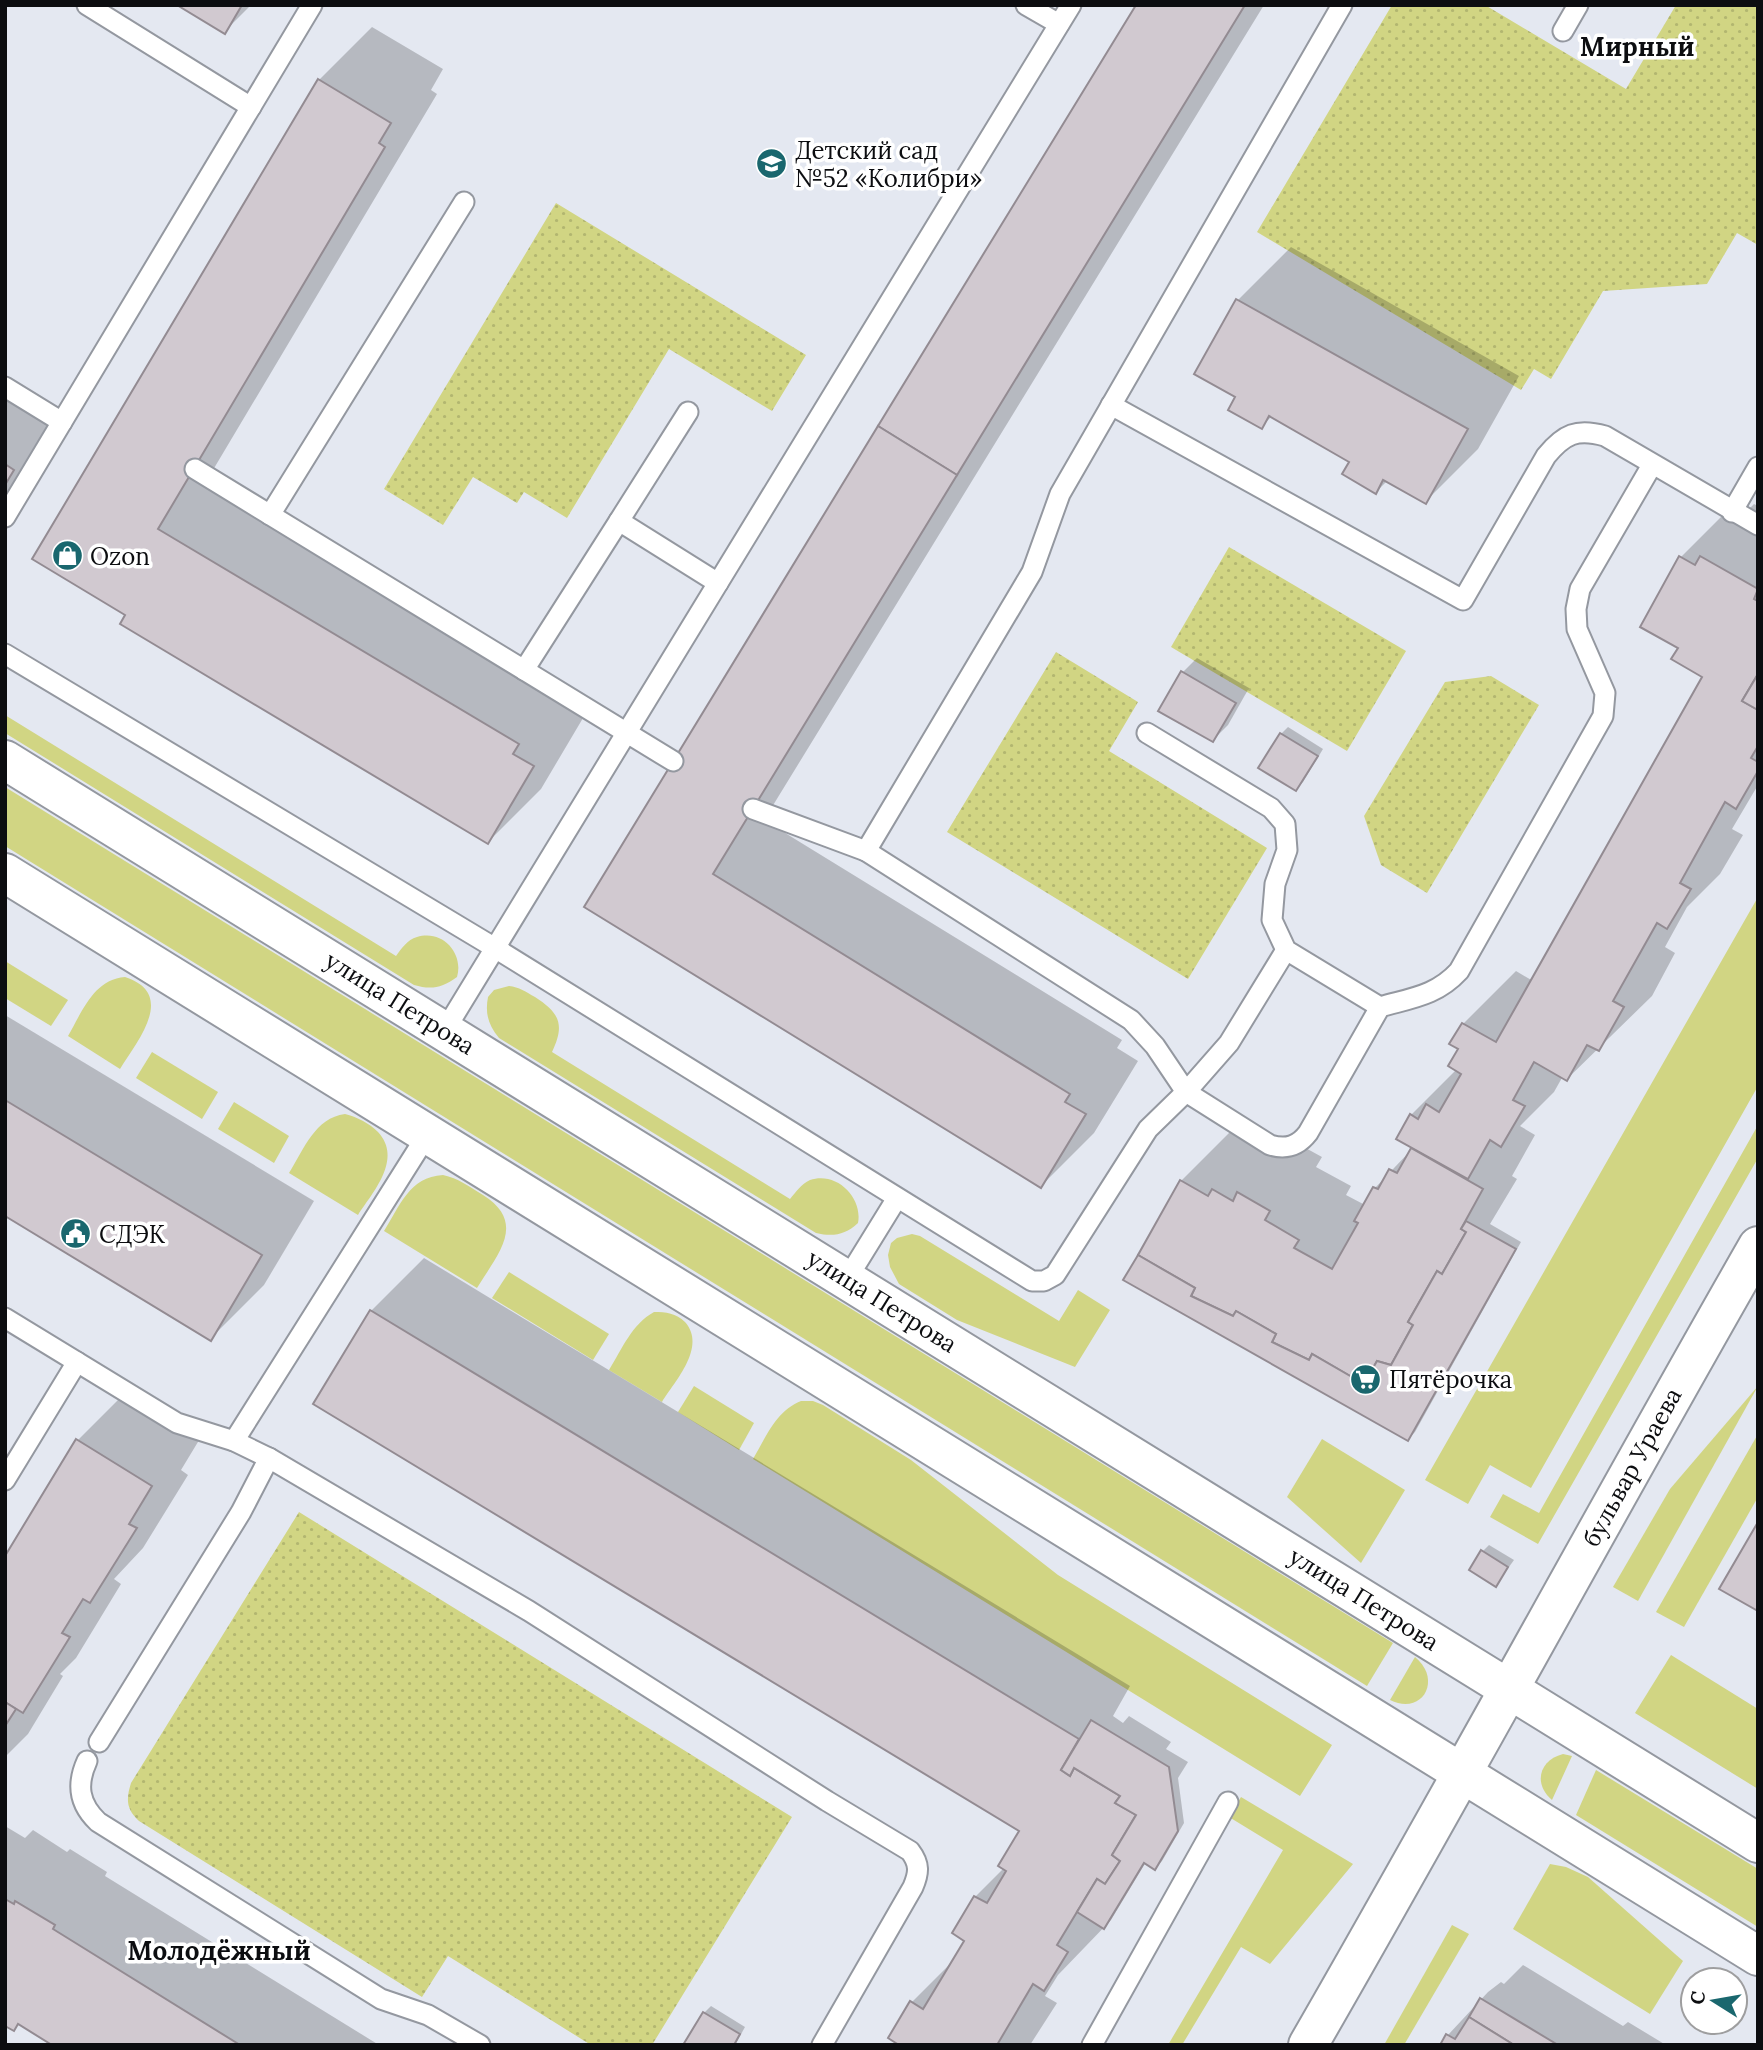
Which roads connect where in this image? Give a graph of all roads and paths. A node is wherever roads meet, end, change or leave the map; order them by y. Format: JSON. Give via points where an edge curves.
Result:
{"nodes":[{"id":1,"x":87,"y":5,"type":"edge"},
{"id":2,"x":312,"y":5,"type":"edge"},
{"id":3,"x":1026,"y":5,"type":"edge"},
{"id":4,"x":1071,"y":5,"type":"edge"},
{"id":5,"x":1342,"y":5,"type":"edge"},
{"id":6,"x":1578,"y":5,"type":"edge"},
{"id":7,"x":1059,"y":24,"type":"junction"},
{"id":8,"x":1563,"y":32,"type":"dead end"},
{"id":9,"x":251,"y":107,"type":"junction"},
{"id":10,"x":464,"y":202,"type":"dead end"},
{"id":11,"x":5,"y":387,"type":"edge"},
{"id":12,"x":1111,"y":405,"type":"junction"},
{"id":13,"x":688,"y":412,"type":"dead end"},
{"id":14,"x":62,"y":422,"type":"junction"},
{"id":15,"x":1652,"y":465,"type":"junction"},
{"id":16,"x":1758,"y":467,"type":"edge"},
{"id":17,"x":195,"y":468,"type":"dead end"},
{"id":18,"x":1732,"y":512,"type":"junction"},
{"id":19,"x":270,"y":515,"type":"junction"},
{"id":20,"x":5,"y":517,"type":"edge"},
{"id":21,"x":619,"y":521,"type":"junction"},
{"id":22,"x":1758,"y":525,"type":"edge"},
{"id":23,"x":718,"y":583,"type":"junction"},
{"id":24,"x":5,"y":654,"type":"edge"},
{"id":25,"x":524,"y":670,"type":"junction"},
{"id":26,"x":625,"y":732,"type":"junction"},
{"id":27,"x":1147,"y":733,"type":"dead end"},
{"id":28,"x":5,"y":760,"type":"edge"},
{"id":29,"x":673,"y":761,"type":"dead end"},
{"id":30,"x":753,"y":809,"type":"dead end"},
{"id":31,"x":866,"y":851,"type":"junction"},
{"id":32,"x":5,"y":873,"type":"edge"},
{"id":33,"x":495,"y":948,"type":"junction"},
{"id":34,"x":1286,"y":950,"type":"junction"},
{"id":35,"x":1380,"y":1007,"type":"junction"},
{"id":36,"x":445,"y":1030,"type":"junction"},
{"id":37,"x":1186,"y":1092,"type":"junction"},
{"id":38,"x":427,"y":1135,"type":"junction"},
{"id":39,"x":897,"y":1198,"type":"junction"},
{"id":40,"x":1758,"y":1245,"type":"edge"},
{"id":41,"x":847,"y":1279,"type":"junction"},
{"id":42,"x":5,"y":1318,"type":"edge"},
{"id":43,"x":77,"y":1362,"type":"junction"},
{"id":44,"x":234,"y":1441,"type":"junction"},
{"id":45,"x":269,"y":1458,"type":"junction"},
{"id":46,"x":5,"y":1480,"type":"edge"},
{"id":47,"x":1507,"y":1690,"type":"junction"},
{"id":48,"x":99,"y":1742,"type":"dead end"},
{"id":49,"x":87,"y":1761,"type":"dead end"},
{"id":50,"x":1461,"y":1773,"type":"junction"},
{"id":51,"x":1228,"y":1802,"type":"dead end"},
{"id":52,"x":1758,"y":1843,"type":"edge"},
{"id":53,"x":1758,"y":1956,"type":"edge"},
{"id":54,"x":480,"y":2045,"type":"edge"},
{"id":55,"x":822,"y":2045,"type":"edge"},
{"id":56,"x":1091,"y":2045,"type":"edge"},
{"id":57,"x":1308,"y":2045,"type":"edge"}],
"edges":[{"from":1,"to":9,"type":"lane"},
{"from":2,"to":9,"type":"lane"},
{"from":3,"to":7,"type":"lane"},
{"from":4,"to":7,"type":"lane"},
{"from":5,"to":12,"type":"lane"},
{"from":6,"to":8,"type":"lane"},
{"from":7,"to":23,"type":"lane"},
{"from":9,"to":14,"type":"lane"},
{"from":10,"to":19,"type":"lane"},
{"from":11,"to":14,"type":"lane"},
{"from":12,"to":15,"type":"lane","via":[[1463,600],[1559,439],[1574,433],[1605,436]]},
{"from":12,"to":31,"type":"lane","via":[[1060,494],[1032,572]]},
{"from":13,"to":21,"type":"lane"},
{"from":14,"to":20,"type":"lane"},
{"from":15,"to":18,"type":"lane"},
{"from":15,"to":35,"type":"lane","via":[[1580,589],[1576,609],[1577,629],[1605,693],[1603,716],[1459,971],[1434,992]]},
{"from":16,"to":18,"type":"lane"},
{"from":17,"to":19,"type":"lane"},
{"from":18,"to":22,"type":"lane"},
{"from":19,"to":25,"type":"lane"},
{"from":21,"to":23,"type":"lane"},
{"from":21,"to":25,"type":"lane"},
{"from":23,"to":26,"type":"lane"},
{"from":24,"to":33,"type":"lane"},
{"from":25,"to":26,"type":"lane"},
{"from":26,"to":29,"type":"lane"},
{"from":26,"to":33,"type":"lane"},
{"from":27,"to":34,"type":"lane","via":[[1271,808],[1285,824],[1287,850],[1275,884],[1272,920]]},
{"from":28,"to":36,"type":"main road","name":"улица Петрова"},
{"from":30,"to":31,"type":"lane"},
{"from":31,"to":37,"type":"lane","via":[[1131,1020]]},
{"from":32,"to":38,"type":"main road"},
{"from":33,"to":36,"type":"lane"},
{"from":33,"to":39,"type":"lane"},
{"from":34,"to":35,"type":"lane"},
{"from":34,"to":37,"type":"lane","via":[[1229,1044]]},
{"from":35,"to":37,"type":"lane","via":[[1300,1143],[1279,1148],[1270,1145]]},
{"from":36,"to":41,"type":"main road","name":"улица Петрова"},
{"from":37,"to":39,"type":"lane","via":[[1148,1129],[1055,1275],[1044,1281],[1021,1275]]},
{"from":38,"to":44,"type":"lane"},
{"from":38,"to":50,"type":"main road"},
{"from":39,"to":41,"type":"lane"},
{"from":40,"to":47,"type":"main road","name":"бульвар Ураева"},
{"from":41,"to":47,"type":"main road","name":"улица Петрова"},
{"from":42,"to":43,"type":"lane"},
{"from":43,"to":44,"type":"lane","via":[[177,1423]]},
{"from":43,"to":46,"type":"lane"},
{"from":44,"to":45,"type":"lane"},
{"from":45,"to":48,"type":"lane","via":[[241,1512]]},
{"from":45,"to":55,"type":"lane","via":[[529,1611],[911,1851],[918,1868],[913,1888]]},
{"from":47,"to":50,"type":"main road","name":"бульвар Ураева"},
{"from":47,"to":52,"type":"main road","name":"улица Петрова"},
{"from":49,"to":54,"type":"lane","via":[[81,1773],[81,1801],[99,1822],[381,1999],[428,2015]]},
{"from":50,"to":53,"type":"main road"},
{"from":50,"to":57,"type":"main road","name":"бульвар Ураева"},
{"from":51,"to":56,"type":"lane"}]}
